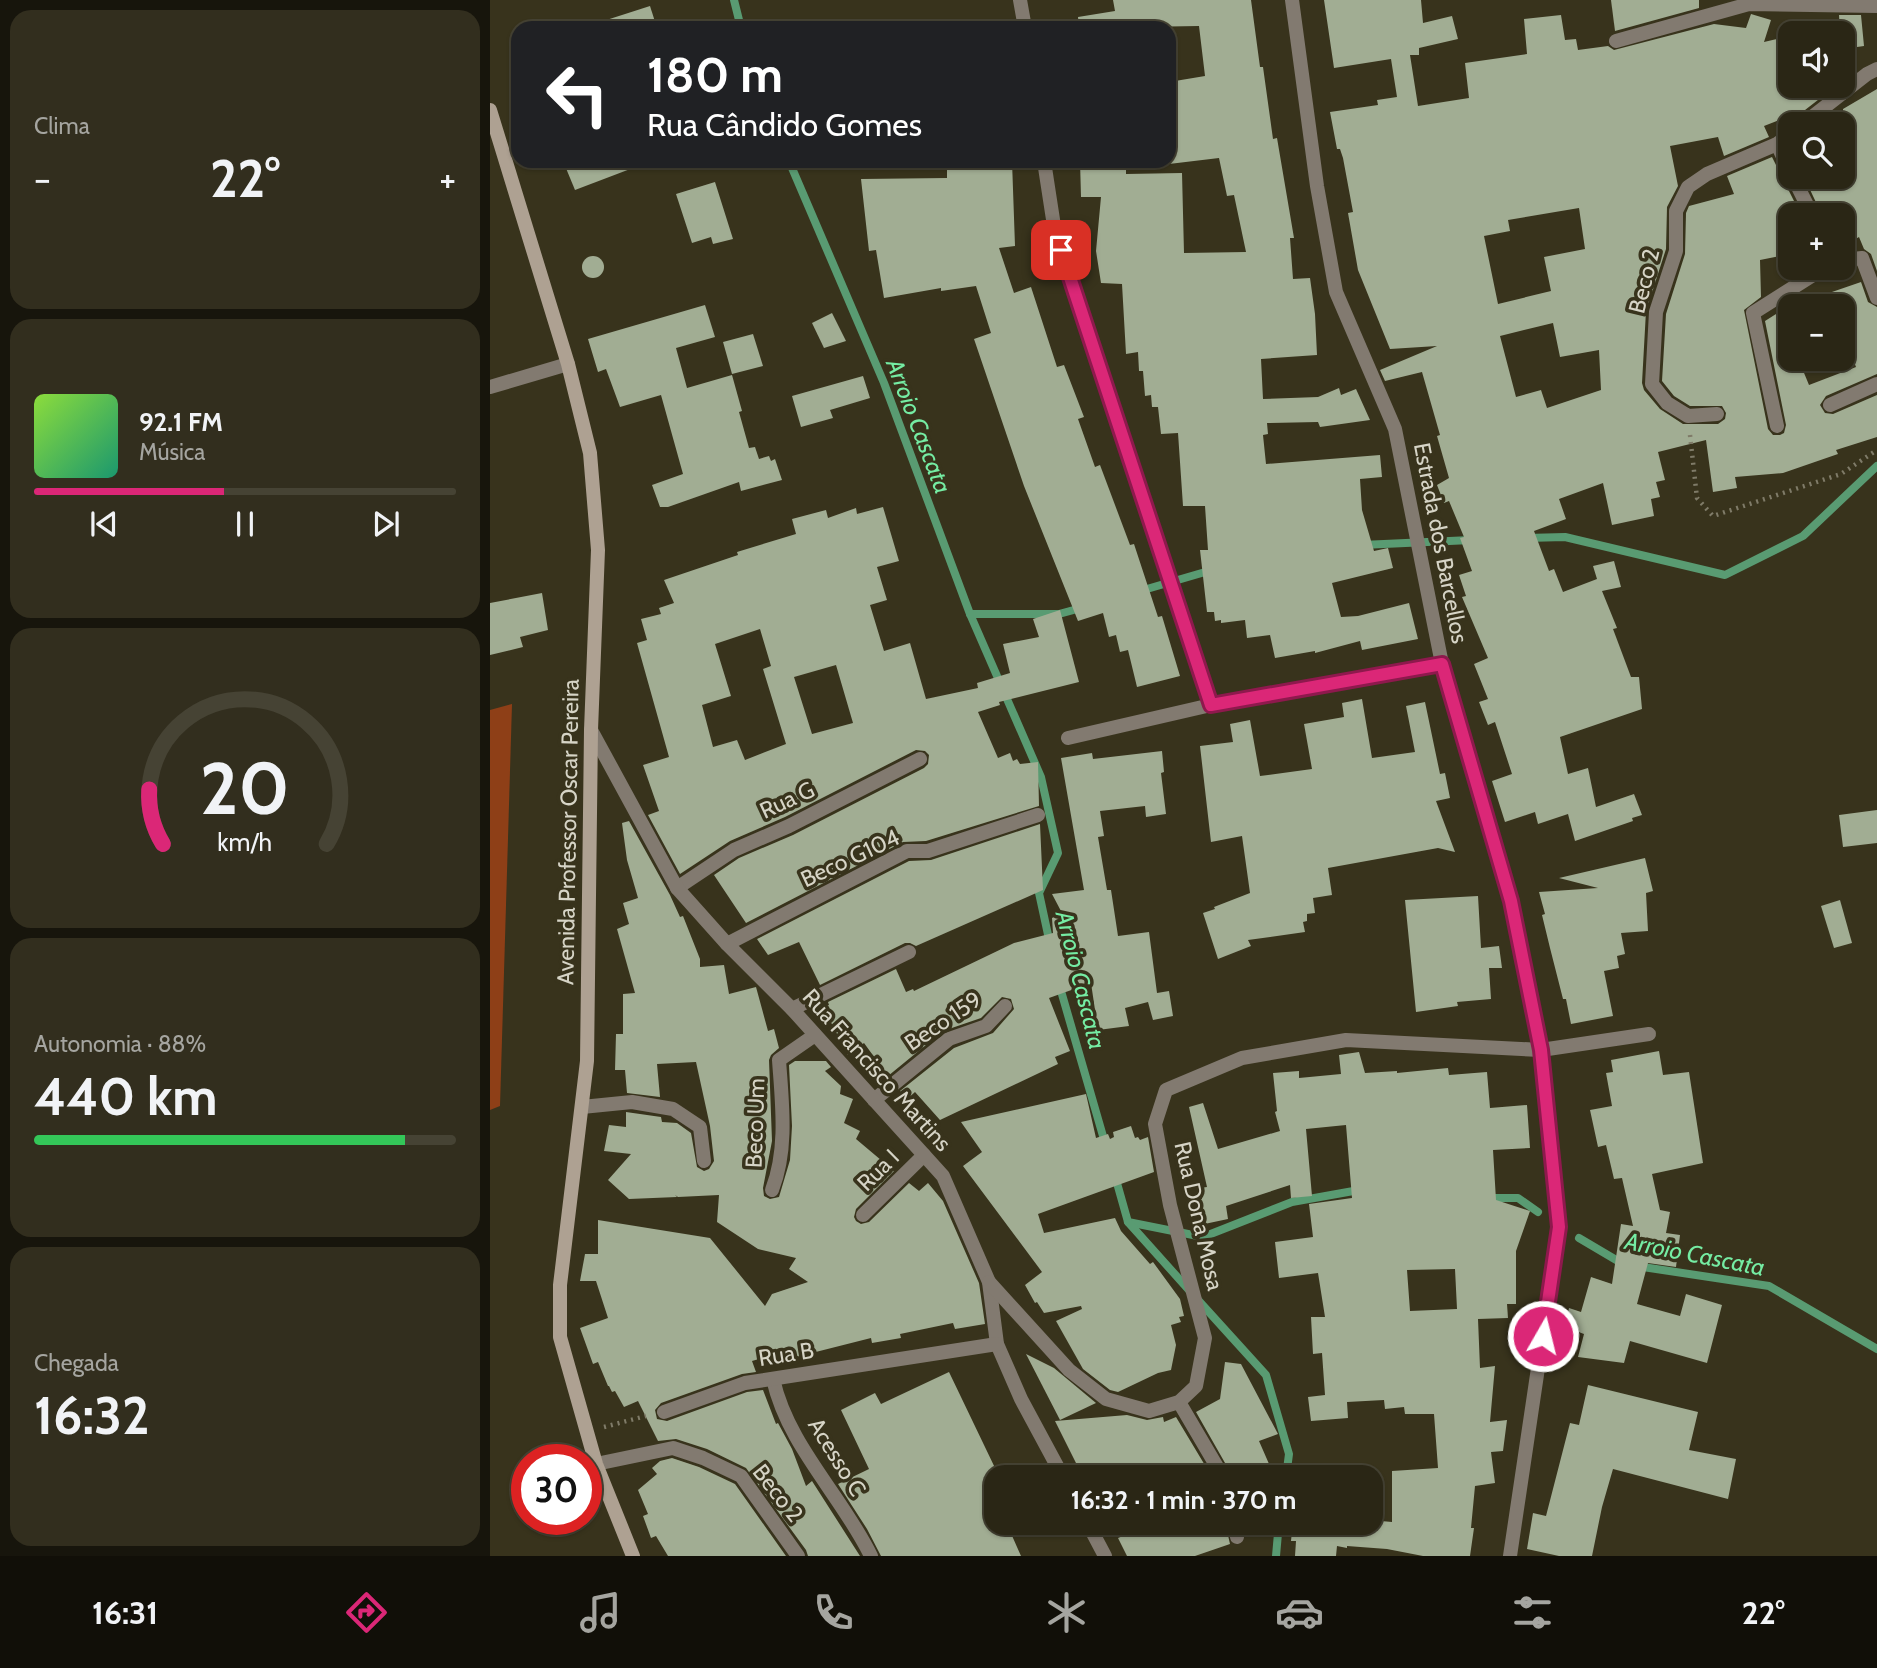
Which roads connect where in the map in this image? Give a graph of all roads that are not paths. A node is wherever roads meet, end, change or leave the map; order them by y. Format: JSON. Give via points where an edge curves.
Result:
{"nodes":[{"id":1,"x":1020,"y":0,"type":"edge"},
{"id":2,"x":1292,"y":0,"type":"edge"},
{"id":3,"x":1877,"y":6,"type":"edge"},
{"id":4,"x":1024,"y":21,"type":"edge"},
{"id":5,"x":1616,"y":41,"type":"dead end"},
{"id":6,"x":1877,"y":69,"type":"edge"},
{"id":7,"x":490,"y":110,"type":"edge"},
{"id":8,"x":1818,"y":112,"type":"edge"},
{"id":9,"x":1777,"y":144,"type":"edge"},
{"id":10,"x":1045,"y":168,"type":"edge"},
{"id":11,"x":1855,"y":259,"type":"edge"},
{"id":12,"x":1805,"y":280,"type":"edge"},
{"id":13,"x":1877,"y":298,"type":"edge"},
{"id":14,"x":568,"y":364,"type":"junction"},
{"id":15,"x":1877,"y":384,"type":"edge"},
{"id":16,"x":490,"y":387,"type":"edge"},
{"id":17,"x":1830,"y":405,"type":"dead end"},
{"id":18,"x":1717,"y":414,"type":"dead end"},
{"id":19,"x":1777,"y":426,"type":"dead end"},
{"id":20,"x":1442,"y":664,"type":"junction"},
{"id":21,"x":1211,"y":705,"type":"junction"},
{"id":22,"x":591,"y":730,"type":"junction"},
{"id":23,"x":1068,"y":738,"type":"dead end"},
{"id":24,"x":920,"y":759,"type":"dead end"},
{"id":25,"x":1038,"y":815,"type":"dead end"},
{"id":26,"x":677,"y":888,"type":"junction"},
{"id":27,"x":727,"y":944,"type":"junction"},
{"id":28,"x":909,"y":952,"type":"dead end"},
{"id":29,"x":1005,"y":1006,"type":"dead end"},
{"id":30,"x":792,"y":1009,"type":"junction"},
{"id":31,"x":1649,"y":1034,"type":"dead end"},
{"id":32,"x":815,"y":1035,"type":"junction"},
{"id":33,"x":1541,"y":1050,"type":"junction"},
{"id":34,"x":874,"y":1100,"type":"junction"},
{"id":35,"x":582,"y":1107,"type":"junction"},
{"id":36,"x":924,"y":1155,"type":"junction"},
{"id":37,"x":704,"y":1161,"type":"dead end"},
{"id":38,"x":772,"y":1190,"type":"dead end"},
{"id":39,"x":863,"y":1215,"type":"dead end"},
{"id":40,"x":989,"y":1282,"type":"junction"},
{"id":41,"x":997,"y":1344,"type":"junction"},
{"id":42,"x":773,"y":1379,"type":"junction"},
{"id":43,"x":1179,"y":1402,"type":"junction"},
{"id":44,"x":664,"y":1412,"type":"road end"},
{"id":45,"x":590,"y":1444,"type":"edge"},
{"id":46,"x":602,"y":1463,"type":"edge"},
{"id":47,"x":1057,"y":1465,"type":"edge"},
{"id":48,"x":1216,"y":1465,"type":"edge"},
{"id":49,"x":602,"y":1479,"type":"edge"},
{"id":50,"x":1094,"y":1535,"type":"edge"},
{"id":51,"x":633,"y":1556,"type":"edge"},
{"id":52,"x":798,"y":1556,"type":"edge"},
{"id":53,"x":872,"y":1556,"type":"edge"},
{"id":54,"x":1105,"y":1556,"type":"edge"},
{"id":55,"x":1510,"y":1556,"type":"edge"}],
"edges":[{"from":1,"to":4,"type":"street"},
{"from":2,"to":20,"type":"street","name":"Estrada dos Barcellos","via":[[1336,292],[1395,429]]},
{"from":3,"to":5,"type":"street","via":[[1749,4]]},
{"from":6,"to":8,"type":"street"},
{"from":7,"to":14,"type":"main road","name":"Avenida Professor Oscar Pereira"},
{"from":9,"to":18,"type":"street","name":"Beco 2","via":[[1707,174],[1688,187],[1676,211],[1676,251],[1656,312],[1652,384],[1667,403],[1688,416]]},
{"from":10,"to":21,"type":"street","via":[[1054,226]]},
{"from":11,"to":13,"type":"street","via":[[1862,258]]},
{"from":12,"to":19,"type":"street","via":[[1753,313]]},
{"from":14,"to":16,"type":"street"},
{"from":14,"to":22,"type":"main road","name":"Avenida Professor Oscar Pereira","via":[[590,453],[598,550]]},
{"from":15,"to":17,"type":"street"},
{"from":20,"to":21,"type":"street"},
{"from":20,"to":33,"type":"street","name":"Estrada dos Barcellos","via":[[1511,901]]},
{"from":21,"to":23,"type":"street"},
{"from":22,"to":26,"type":"street","name":"Rua Francisco Martins"},
{"from":22,"to":35,"type":"main road","name":"Avenida Professor Oscar Pereira","via":[[587,1061]]},
{"from":24,"to":26,"type":"street","name":"Rua G","via":[[734,849]]},
{"from":25,"to":27,"type":"street","name":"Beco G104","via":[[928,850],[907,851]]},
{"from":26,"to":27,"type":"street","name":"Rua Francisco Martins"},
{"from":27,"to":30,"type":"street","name":"Rua Francisco Martins"},
{"from":28,"to":30,"type":"street"},
{"from":29,"to":34,"type":"street","name":"Beco 159","via":[[986,1026],[948,1040]]},
{"from":30,"to":32,"type":"street","name":"Rua Francisco Martins"},
{"from":31,"to":33,"type":"street"},
{"from":32,"to":34,"type":"street","name":"Rua Francisco Martins"},
{"from":32,"to":38,"type":"street","name":"Beco Um","via":[[779,1060],[780,1168]]},
{"from":33,"to":43,"type":"street","name":"Rua Dona Mosa","via":[[1346,1040],[1242,1058],[1166,1090],[1156,1124],[1170,1205],[1205,1338],[1196,1386]]},
{"from":33,"to":55,"type":"street","name":"Estrada dos Barcellos","via":[[1559,1227]]},
{"from":34,"to":36,"type":"street","name":"Rua Francisco Martins"},
{"from":35,"to":37,"type":"street","via":[[632,1102],[673,1109],[699,1127]]},
{"from":35,"to":45,"type":"main road","name":"Avenida Professor Oscar Pereira","via":[[560,1285],[560,1337]]},
{"from":36,"to":39,"type":"street","name":"Rua I"},
{"from":36,"to":40,"type":"street","name":"Rua Francisco Martins","via":[[943,1176]]},
{"from":40,"to":41,"type":"street","name":"Rua Francisco Martins"},
{"from":40,"to":43,"type":"street","via":[[1069,1370],[1106,1399],[1149,1411]]},
{"from":41,"to":42,"type":"street","name":"Rua B"},
{"from":41,"to":47,"type":"street","name":"Rua Francisco Martins"},
{"from":42,"to":44,"type":"street","name":"Rua B"},
{"from":42,"to":53,"type":"street","name":"Acesso C","via":[[792,1430]]},
{"from":43,"to":48,"type":"street"},
{"from":46,"to":52,"type":"street","name":"Beco 2","via":[[673,1448],[741,1476]]},
{"from":49,"to":51,"type":"main road","name":"Avenida Professor Oscar Pereira"},
{"from":50,"to":54,"type":"street"}]}
